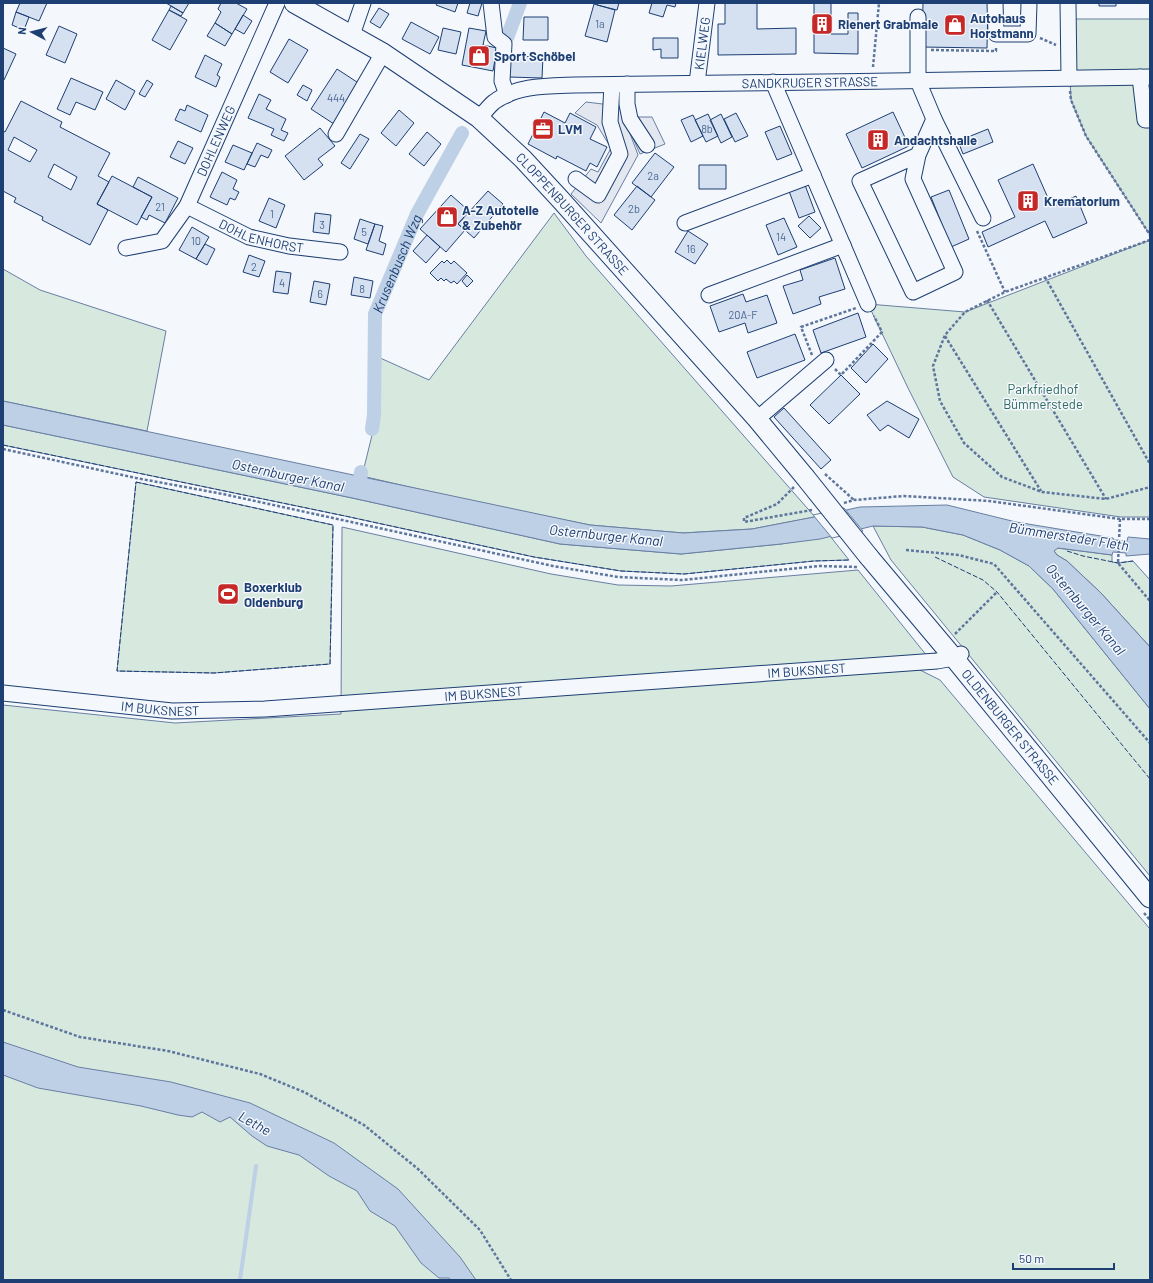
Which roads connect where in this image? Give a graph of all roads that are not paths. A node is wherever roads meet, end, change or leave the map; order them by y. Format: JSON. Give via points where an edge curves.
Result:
{"nodes":[{"id":1,"x":277,"y":3,"type":"edge"},
{"id":2,"x":294,"y":3,"type":"edge"},
{"id":3,"x":363,"y":3,"type":"edge"},
{"id":4,"x":491,"y":3,"type":"edge"},
{"id":5,"x":707,"y":3,"type":"edge"},
{"id":6,"x":995,"y":3,"type":"edge"},
{"id":7,"x":1029,"y":3,"type":"edge"},
{"id":8,"x":1068,"y":3,"type":"edge"},
{"id":9,"x":918,"y":17,"type":"dead end"},
{"id":10,"x":352,"y":35,"type":"junction"},
{"id":11,"x":383,"y":53,"type":"junction"},
{"id":12,"x":1145,"y":77,"type":"edge"},
{"id":13,"x":1069,"y":78,"type":"junction"},
{"id":14,"x":918,"y":81,"type":"junction"},
{"id":15,"x":773,"y":82,"type":"junction"},
{"id":16,"x":627,"y":84,"type":"junction"},
{"id":17,"x":697,"y":84,"type":"junction"},
{"id":18,"x":612,"y":85,"type":"junction"},
{"id":19,"x":507,"y":95,"type":"junction"},
{"id":20,"x":479,"y":118,"type":"junction"},
{"id":21,"x":934,"y":119,"type":"junction"},
{"id":22,"x":1150,"y":120,"type":"edge"},
{"id":23,"x":336,"y":134,"type":"dead end"},
{"id":24,"x":647,"y":145,"type":"dead end"},
{"id":25,"x":918,"y":155,"type":"junction"},
{"id":26,"x":813,"y":174,"type":"junction"},
{"id":27,"x":576,"y":179,"type":"dead end"},
{"id":28,"x":187,"y":206,"type":"junction"},
{"id":29,"x":983,"y":218,"type":"road end"},
{"id":30,"x":685,"y":223,"type":"dead end"},
{"id":31,"x":843,"y":245,"type":"junction"},
{"id":32,"x":126,"y":248,"type":"dead end"},
{"id":33,"x":340,"y":252,"type":"dead end"},
{"id":34,"x":709,"y":294,"type":"dead end"},
{"id":35,"x":868,"y":304,"type":"road end"},
{"id":36,"x":821,"y":364,"type":"road end"},
{"id":37,"x":756,"y":419,"type":"junction"},
{"id":38,"x":829,"y":506,"type":"joint"},
{"id":39,"x":958,"y":655,"type":"junction"},
{"id":40,"x":3,"y":693,"type":"edge"},
{"id":41,"x":1150,"y":898,"type":"edge"}],
"edges":[{"from":1,"to":28,"type":"street","name":"DOHLENWEG"},
{"from":2,"to":10,"type":"main road","name":"CLOPPENBURGER STRASSE"},
{"from":3,"to":10,"type":"street"},
{"from":4,"to":19,"type":"street","via":[[495,37],[504,44],[502,81]]},
{"from":5,"to":17,"type":"street","name":"KIELWEG"},
{"from":6,"to":7,"type":"street","via":[[996,34],[1028,34]]},
{"from":8,"to":13,"type":"street"},
{"from":9,"to":14,"type":"street"},
{"from":10,"to":11,"type":"main road","name":"CLOPPENBURGER STRASSE"},
{"from":11,"to":20,"type":"main road","name":"CLOPPENBURGER STRASSE"},
{"from":11,"to":23,"type":"street"},
{"from":12,"to":13,"type":"street","name":"SANDKRUGER STRASSE"},
{"from":12,"to":22,"type":"street","via":[[1145,120]]},
{"from":13,"to":14,"type":"street","name":"SANDKRUGER STRASSE"},
{"from":14,"to":15,"type":"street","name":"SANDKRUGER STRASSE"},
{"from":14,"to":21,"type":"street"},
{"from":15,"to":17,"type":"street","name":"SANDKRUGER STRASSE"},
{"from":15,"to":26,"type":"street"},
{"from":16,"to":17,"type":"street","name":"SANDKRUGER STRASSE"},
{"from":16,"to":18,"type":"street","name":"SANDKRUGER STRASSE"},
{"from":16,"to":24,"type":"street","via":[[630,119]]},
{"from":18,"to":19,"type":"street","name":"SANDKRUGER STRASSE","via":[[545,87],[525,89]]},
{"from":18,"to":27,"type":"street","via":[[610,122],[620,154],[598,195]]},
{"from":19,"to":20,"type":"street","name":"SANDKRUGER STRASSE","via":[[493,103]]},
{"from":20,"to":37,"type":"main road","name":"CLOPPENBURGER STRASSE","via":[[523,159],[560,199]]},
{"from":21,"to":25,"type":"street"},
{"from":21,"to":29,"type":"street"},
{"from":25,"to":25,"type":"street","via":[[913,179],[955,272],[913,292],[860,181]]},
{"from":26,"to":30,"type":"street"},
{"from":26,"to":31,"type":"street"},
{"from":28,"to":32,"type":"street","name":"DOHLENWEG","via":[[162,241]]},
{"from":28,"to":33,"type":"street","name":"DOHLENHORST","via":[[249,237],[289,246]]},
{"from":31,"to":34,"type":"street"},
{"from":31,"to":35,"type":"street"},
{"from":36,"to":37,"type":"street"},
{"from":37,"to":38,"type":"main road","name":"CLOPPENBURGER STRASSE","bridge":true,"via":[[799,482]]},
{"from":38,"to":39,"type":"main road","name":"OLDENBURGER STRASSE","bridge":true,"via":[[865,562]]},
{"from":39,"to":40,"type":"street","name":"IM BUKSNEST","via":[[913,662],[265,709],[172,711]]},
{"from":39,"to":41,"type":"main road","name":"OLDENBURGER STRASSE"}]}
